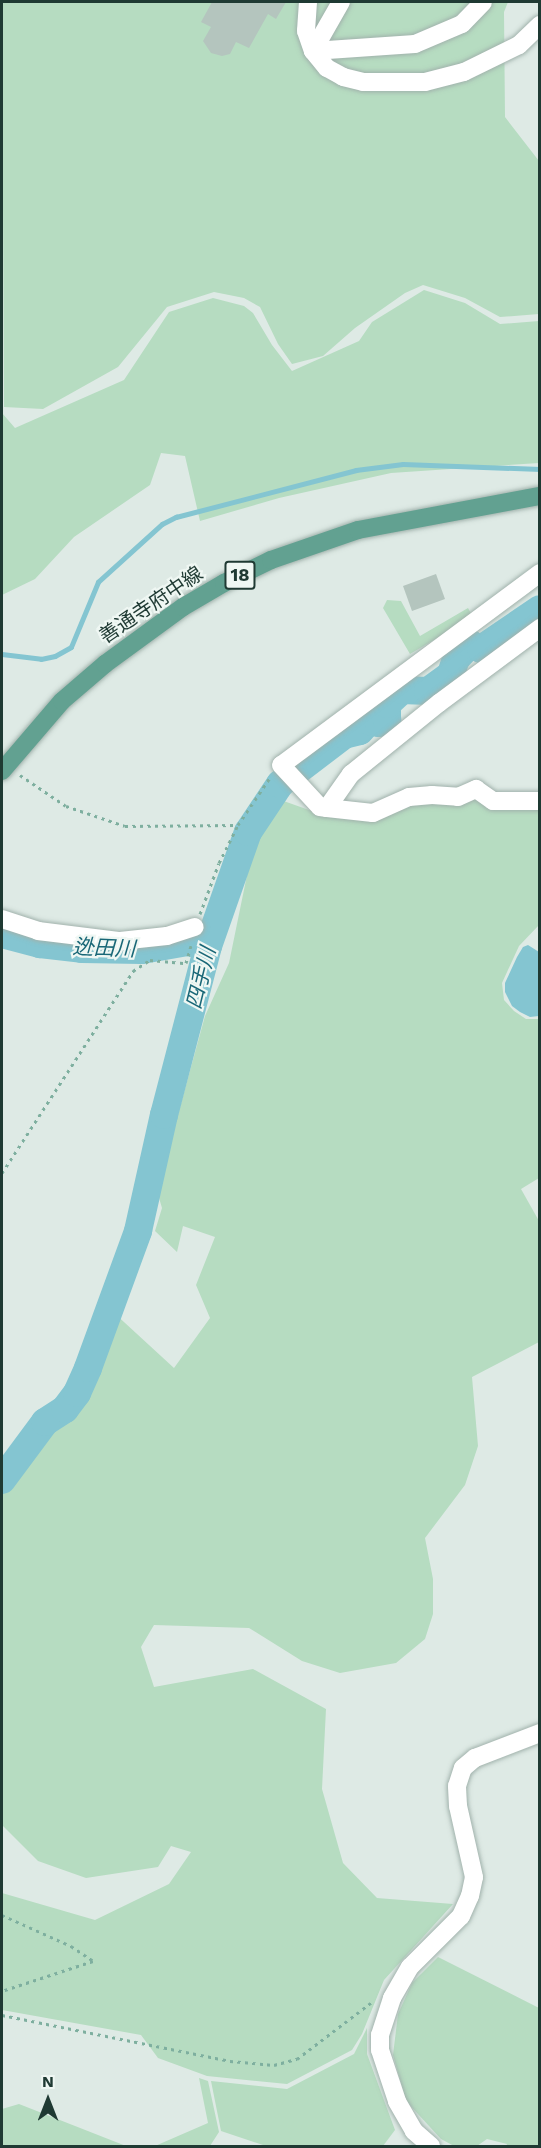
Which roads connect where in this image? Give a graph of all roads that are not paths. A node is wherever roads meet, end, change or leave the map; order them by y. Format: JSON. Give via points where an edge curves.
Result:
{"nodes":[{"id":1,"x":308,"y":2,"type":"edge"},
{"id":2,"x":341,"y":2,"type":"edge"},
{"id":3,"x":483,"y":2,"type":"edge"},
{"id":4,"x":540,"y":25,"type":"edge"},
{"id":5,"x":313,"y":51,"type":"junction"},
{"id":6,"x":540,"y":496,"type":"edge"},
{"id":7,"x":540,"y":573,"type":"edge"},
{"id":8,"x":540,"y":628,"type":"edge"},
{"id":9,"x":3,"y":766,"type":"edge"},
{"id":10,"x":540,"y":801,"type":"edge"},
{"id":11,"x":323,"y":807,"type":"junction"},
{"id":12,"x":2,"y":919,"type":"edge"},
{"id":13,"x":195,"y":927,"type":"road end"},
{"id":14,"x":540,"y":1733,"type":"edge"},
{"id":15,"x":431,"y":2146,"type":"edge"}],
"edges":[{"from":1,"to":5,"type":"street","via":[[306,32]]},
{"from":2,"to":5,"type":"street"},
{"from":3,"to":5,"type":"street","via":[[462,24],[415,44]]},
{"from":4,"to":5,"type":"street","via":[[519,45],[495,58],[464,72],[425,82],[363,82],[343,77],[327,68]]},
{"from":6,"to":9,"type":"main road","name":"善通寺府中線","number":"18","via":[[358,530],[271,560],[224,583],[105,663],[62,701]]},
{"from":7,"to":11,"type":"street","via":[[283,767]]},
{"from":8,"to":11,"type":"street","via":[[351,774]]},
{"from":10,"to":11,"type":"street","via":[[493,801],[476,789],[458,797],[409,797],[373,813]]},
{"from":12,"to":13,"type":"street","via":[[38,931],[120,941],[167,936]]},
{"from":14,"to":15,"type":"street","via":[[475,1758],[463,1768],[457,1786],[458,1806],[474,1877],[470,1896],[461,1916],[411,1967],[392,1998],[380,2035],[380,2050],[397,2101],[414,2131]]}]}
